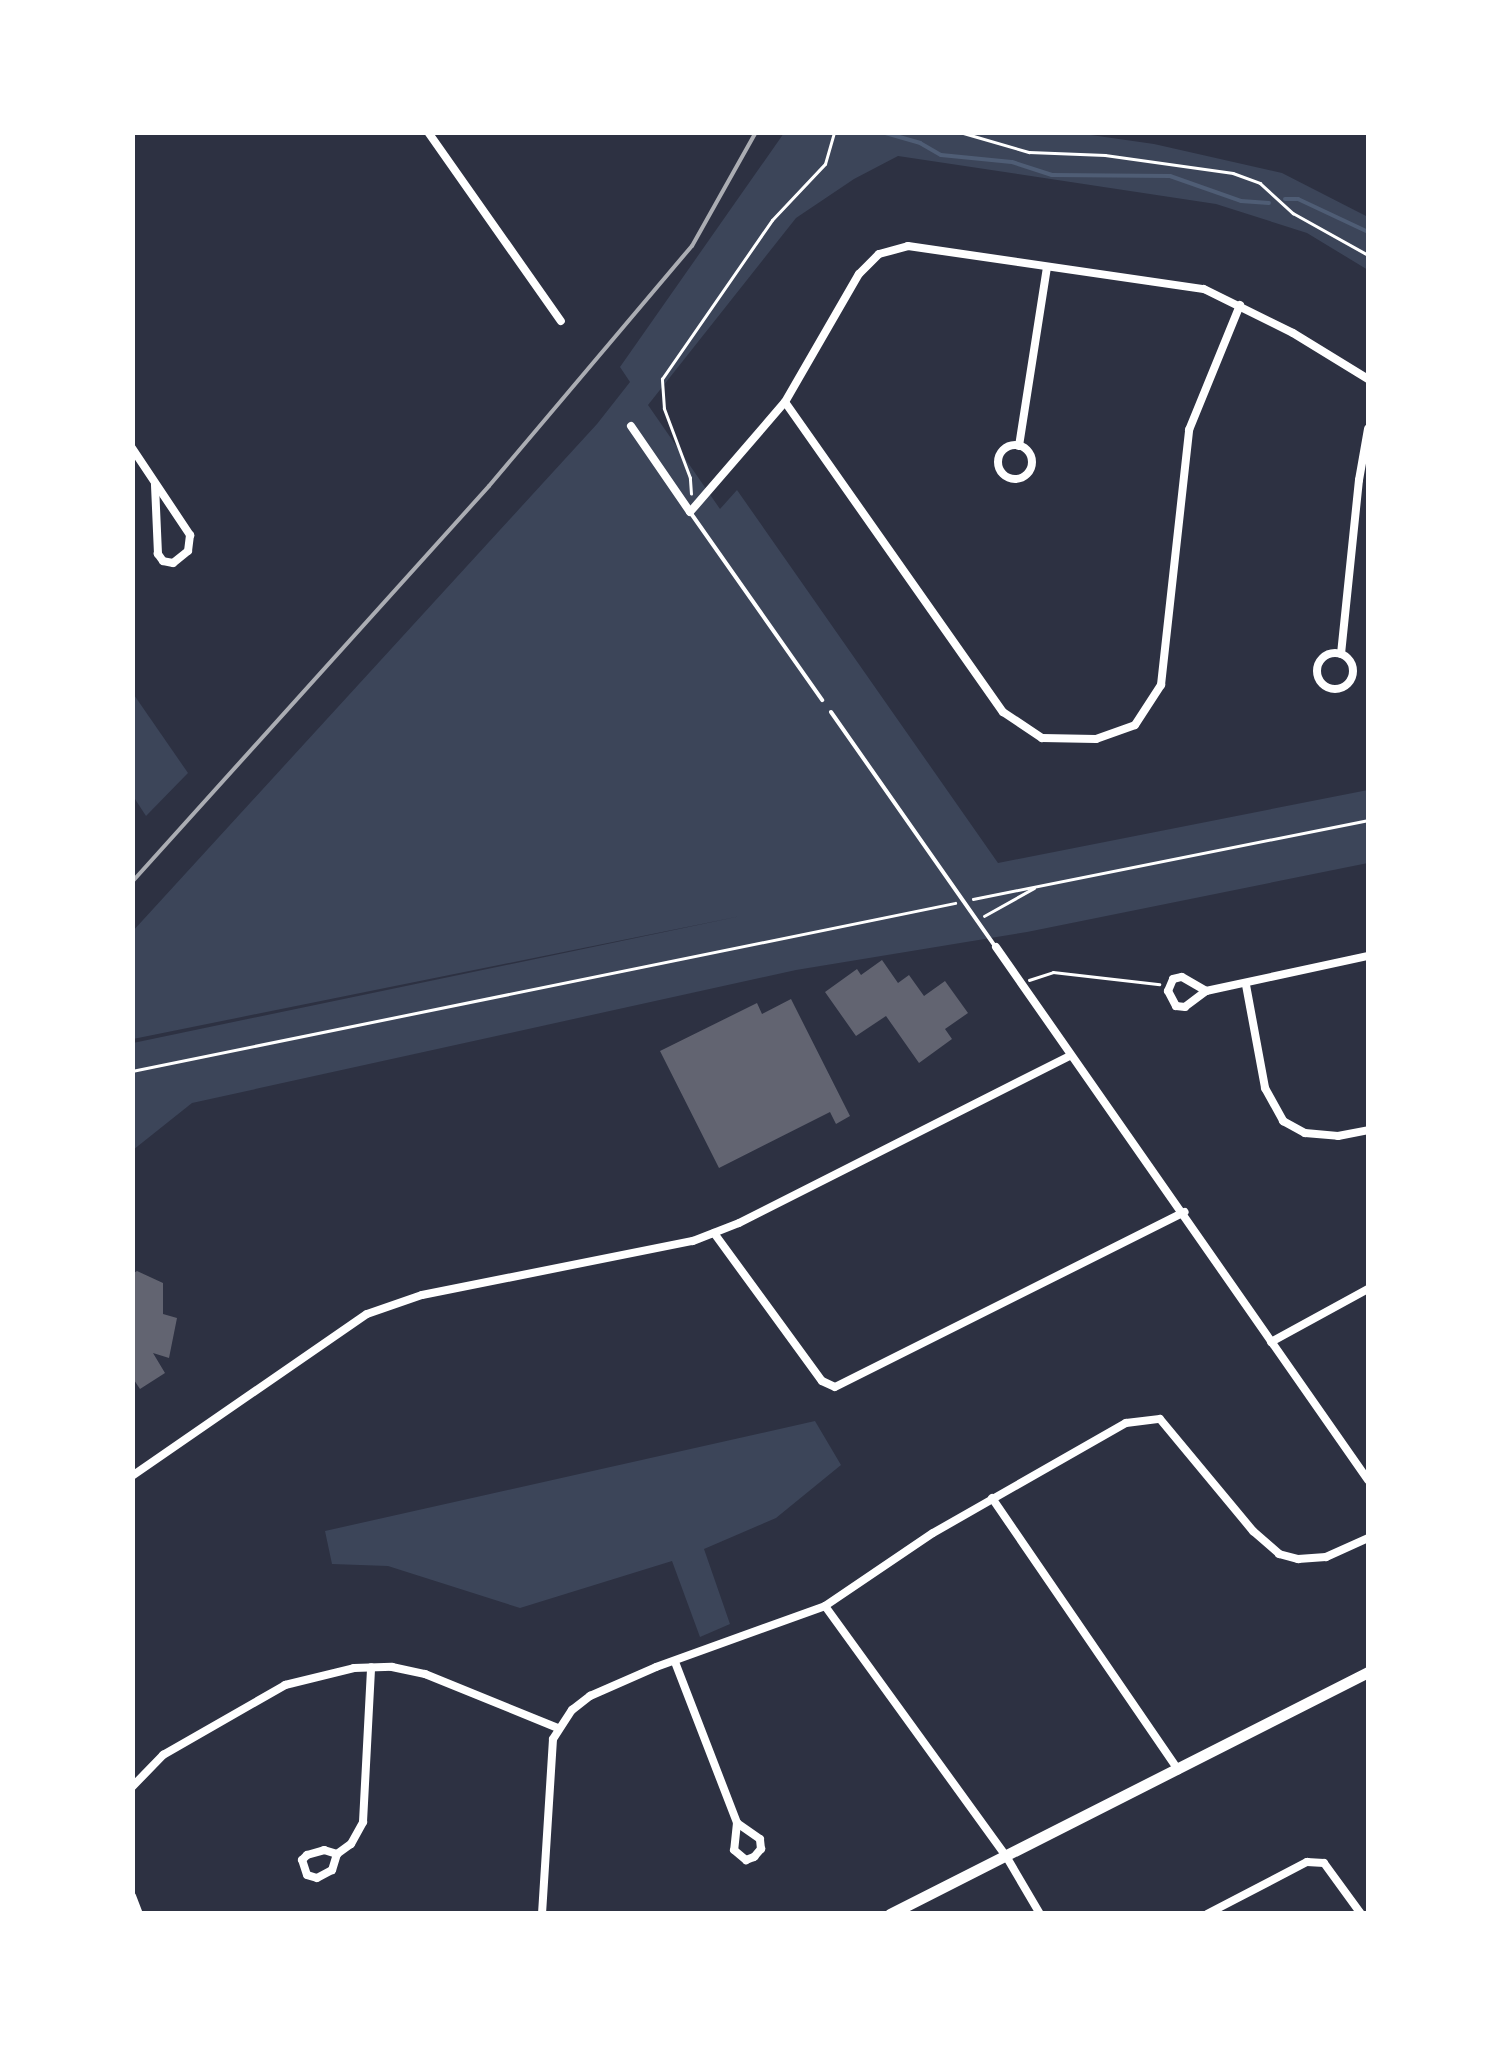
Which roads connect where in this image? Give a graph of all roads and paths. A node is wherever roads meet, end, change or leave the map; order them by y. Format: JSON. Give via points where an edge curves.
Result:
{"nodes":[{"id":1,"x":428,"y":132,"type":"edge"},
{"id":2,"x":834,"y":132,"type":"edge"},
{"id":3,"x":960,"y":132,"type":"edge"},
{"id":4,"x":1368,"y":255,"type":"edge"},
{"id":5,"x":1047,"y":266,"type":"junction"},
{"id":6,"x":1240,"y":305,"type":"junction"},
{"id":7,"x":561,"y":321,"type":"dead end"},
{"id":8,"x":1368,"y":379,"type":"edge"},
{"id":9,"x":785,"y":402,"type":"junction"},
{"id":10,"x":631,"y":426,"type":"dead end"},
{"id":11,"x":1368,"y":429,"type":"edge"},
{"id":12,"x":1019,"y":446,"type":"junction"},
{"id":13,"x":132,"y":448,"type":"edge"},
{"id":14,"x":155,"y":484,"type":"junction"},
{"id":15,"x":690,"y":512,"type":"junction"},
{"id":16,"x":1341,"y":654,"type":"junction"},
{"id":17,"x":822,"y":700,"type":"dead end"},
{"id":18,"x":831,"y":712,"type":"dead end"},
{"id":19,"x":1368,"y":820,"type":"edge"},
{"id":20,"x":1036,"y":887,"type":"junction"},
{"id":21,"x":982,"y":897,"type":"dead end"},
{"id":22,"x":952,"y":904,"type":"dead end"},
{"id":23,"x":978,"y":920,"type":"junction"},
{"id":24,"x":996,"y":947,"type":"joint"},
{"id":25,"x":1368,"y":956,"type":"edge"},
{"id":26,"x":1021,"y":983,"type":"junction"},
{"id":27,"x":1246,"y":984,"type":"junction"},
{"id":28,"x":1170,"y":985,"type":"junction"},
{"id":29,"x":1206,"y":990,"type":"junction"},
{"id":30,"x":1070,"y":1056,"type":"junction"},
{"id":31,"x":132,"y":1071,"type":"edge"},
{"id":32,"x":1368,"y":1130,"type":"edge"},
{"id":33,"x":1184,"y":1212,"type":"junction"},
{"id":34,"x":714,"y":1233,"type":"junction"},
{"id":35,"x":1368,"y":1289,"type":"edge"},
{"id":36,"x":1271,"y":1342,"type":"junction"},
{"id":37,"x":132,"y":1476,"type":"edge"},
{"id":38,"x":1368,"y":1480,"type":"edge"},
{"id":39,"x":992,"y":1498,"type":"junction"},
{"id":40,"x":1368,"y":1538,"type":"edge"},
{"id":41,"x":824,"y":1606,"type":"junction"},
{"id":42,"x":675,"y":1662,"type":"junction"},
{"id":43,"x":371,"y":1667,"type":"junction"},
{"id":44,"x":1368,"y":1672,"type":"edge"},
{"id":45,"x":558,"y":1728,"type":"junction"},
{"id":46,"x":1178,"y":1770,"type":"junction"},
{"id":47,"x":132,"y":1787,"type":"edge"},
{"id":48,"x":737,"y":1824,"type":"junction"},
{"id":49,"x":337,"y":1854,"type":"junction"},
{"id":50,"x":1006,"y":1856,"type":"junction"},
{"id":51,"x":132,"y":1896,"type":"edge"},
{"id":52,"x":139,"y":1914,"type":"edge"},
{"id":53,"x":542,"y":1914,"type":"edge"},
{"id":54,"x":890,"y":1914,"type":"edge"},
{"id":55,"x":1040,"y":1914,"type":"edge"},
{"id":56,"x":1207,"y":1914,"type":"edge"},
{"id":57,"x":1361,"y":1914,"type":"edge"}],
"edges":[{"from":1,"to":7,"type":"street"},
{"from":2,"to":15,"type":"path","via":[[825,164],[772,220],[662,381],[666,417],[691,482]]},
{"from":3,"to":4,"type":"path","via":[[1038,153],[1230,172],[1260,183],[1293,213]]},
{"from":5,"to":6,"type":"street","via":[[1204,289]]},
{"from":5,"to":9,"type":"street","via":[[908,246],[879,254],[859,274]]},
{"from":5,"to":12,"type":"street"},
{"from":6,"to":8,"type":"street"},
{"from":6,"to":9,"type":"street","via":[[1189,430],[1161,686],[1136,725],[1096,739],[1042,738],[1003,712]]},
{"from":9,"to":15,"type":"street"},
{"from":10,"to":15,"type":"street"},
{"from":11,"to":16,"type":"street"},
{"from":12,"to":12,"type":"street","via":[[1005,448],[998,461],[1002,474],[1014,479],[1031,468],[1028,452]]},
{"from":13,"to":14,"type":"street"},
{"from":14,"to":14,"type":"street","via":[[158,554],[173,563],[188,551],[190,535]]},
{"from":15,"to":17,"type":"lane"},
{"from":16,"to":16,"type":"street","via":[[1328,654],[1318,664],[1319,682],[1330,689],[1346,686],[1353,674]]},
{"from":18,"to":23,"type":"lane"},
{"from":19,"to":20,"type":"path"},
{"from":20,"to":21,"type":"path"},
{"from":20,"to":23,"type":"path"},
{"from":22,"to":31,"type":"path"},
{"from":23,"to":24,"type":"lane"},
{"from":24,"to":26,"type":"street"},
{"from":25,"to":27,"type":"street"},
{"from":26,"to":28,"type":"path","via":[[1053,972]]},
{"from":26,"to":30,"type":"street"},
{"from":27,"to":29,"type":"street"},
{"from":27,"to":32,"type":"street","via":[[1273,1109],[1283,1121],[1306,1133]]},
{"from":28,"to":29,"type":"street","via":[[1182,977]]},
{"from":28,"to":29,"type":"street","via":[[1171,1000],[1185,1007]]},
{"from":30,"to":33,"type":"street"},
{"from":30,"to":34,"type":"street"},
{"from":33,"to":34,"type":"street","via":[[835,1387],[822,1381]]},
{"from":33,"to":36,"type":"street"},
{"from":34,"to":37,"type":"street","via":[[377,1310]]},
{"from":35,"to":36,"type":"street"},
{"from":36,"to":38,"type":"street"},
{"from":39,"to":40,"type":"street","via":[[1126,1423],[1154,1417],[1279,1554],[1326,1557]]},
{"from":39,"to":41,"type":"street"},
{"from":39,"to":46,"type":"street"},
{"from":41,"to":42,"type":"street"},
{"from":41,"to":50,"type":"street"},
{"from":42,"to":45,"type":"street","via":[[590,1696]]},
{"from":42,"to":48,"type":"street"},
{"from":43,"to":45,"type":"street","via":[[426,1674]]},
{"from":43,"to":47,"type":"street","via":[[286,1684],[164,1755]]},
{"from":43,"to":49,"type":"street","via":[[363,1822]]},
{"from":44,"to":46,"type":"main road"},
{"from":45,"to":53,"type":"street"},
{"from":46,"to":50,"type":"main road"},
{"from":48,"to":48,"type":"street","via":[[760,1839],[754,1858],[738,1856]]},
{"from":49,"to":49,"type":"street","via":[[307,1855],[307,1875],[332,1870]]},
{"from":50,"to":54,"type":"main road"},
{"from":50,"to":55,"type":"street"},
{"from":51,"to":52,"type":"street"},
{"from":56,"to":57,"type":"street","via":[[1306,1862],[1324,1863]]}]}
